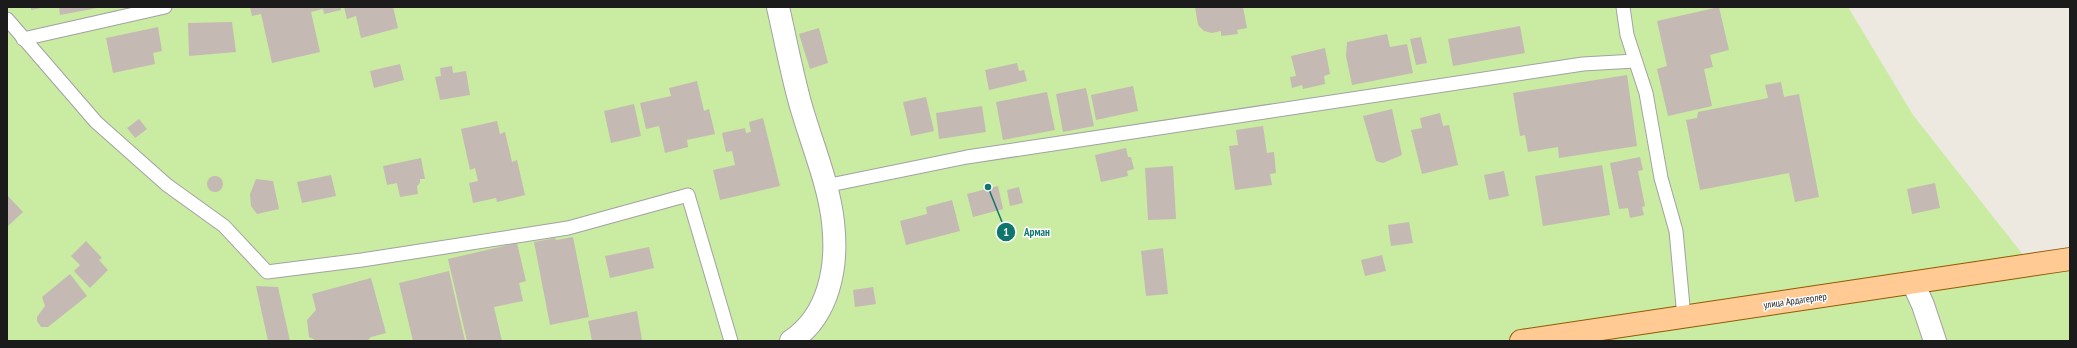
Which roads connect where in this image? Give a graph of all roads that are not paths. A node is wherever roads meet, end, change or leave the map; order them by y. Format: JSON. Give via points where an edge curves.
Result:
{"nodes":[{"id":1,"x":165,"y":7,"type":"edge"},
{"id":2,"x":778,"y":7,"type":"edge"},
{"id":3,"x":1622,"y":7,"type":"edge"},
{"id":4,"x":7,"y":19,"type":"edge"},
{"id":5,"x":23,"y":39,"type":"junction"},
{"id":6,"x":1635,"y":61,"type":"junction"},
{"id":7,"x":825,"y":186,"type":"junction"},
{"id":8,"x":2070,"y":260,"type":"edge"},
{"id":9,"x":1913,"y":283,"type":"junction"},
{"id":10,"x":1684,"y":317,"type":"junction"},
{"id":11,"x":731,"y":341,"type":"edge"},
{"id":12,"x":791,"y":341,"type":"edge"},
{"id":13,"x":1521,"y":341,"type":"edge"},
{"id":14,"x":1935,"y":341,"type":"edge"}],
"edges":[{"from":1,"to":5,"type":"lane"},
{"from":2,"to":7,"type":"street","via":[[799,98]]},
{"from":3,"to":6,"type":"lane","via":[[1626,35]]},
{"from":4,"to":5,"type":"lane"},
{"from":5,"to":11,"type":"lane","via":[[96,122],[168,185],[224,226],[267,272],[568,228],[688,195]]},
{"from":6,"to":7,"type":"lane","via":[[1583,64],[967,157]]},
{"from":6,"to":10,"type":"lane","via":[[1646,93],[1661,178],[1676,230]]},
{"from":7,"to":12,"type":"street","via":[[833,221],[834,273],[822,307],[801,334]]},
{"from":8,"to":9,"type":"main road","name":"улица Ардагерлер"},
{"from":9,"to":10,"type":"main road","name":"улица Ардагерлер"},
{"from":9,"to":14,"type":"street"},
{"from":10,"to":13,"type":"main road","name":"улица Ардагерлер"}]}
